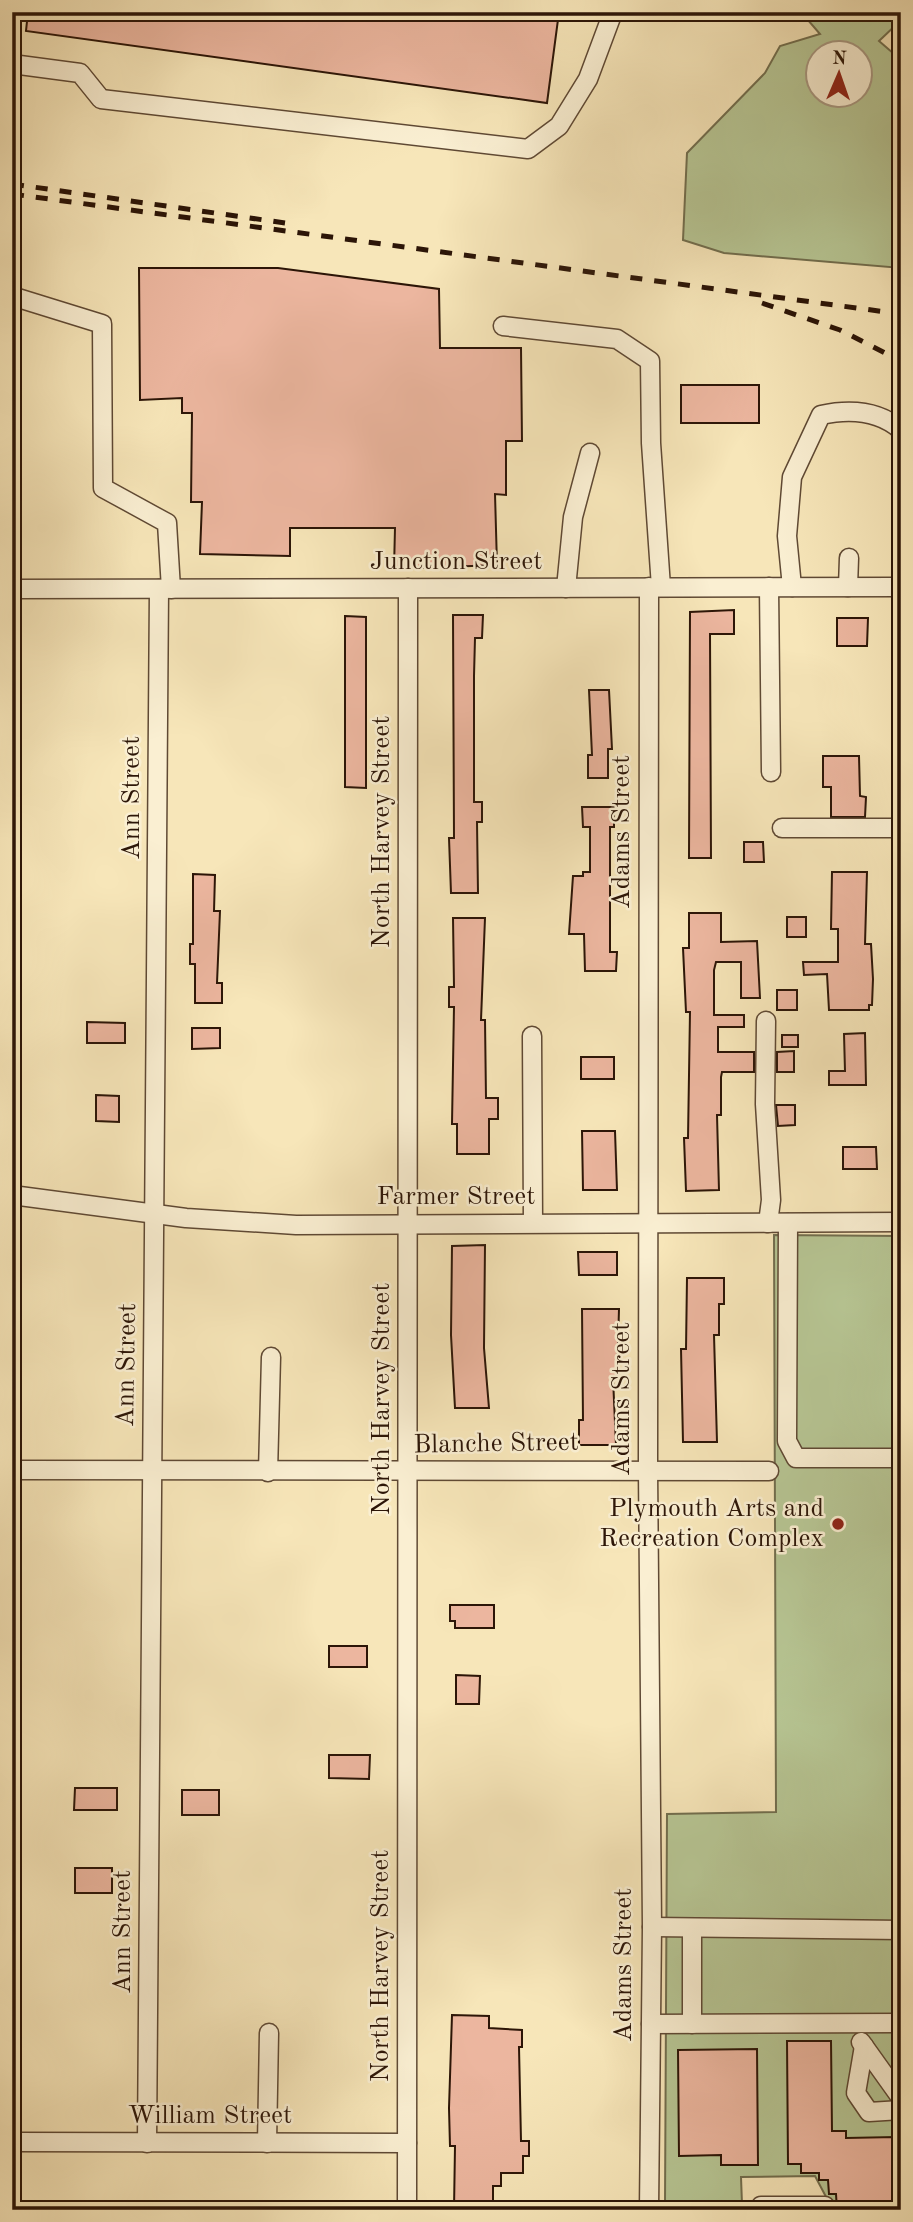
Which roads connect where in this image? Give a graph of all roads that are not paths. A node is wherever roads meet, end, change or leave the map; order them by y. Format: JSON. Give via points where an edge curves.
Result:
{"nodes":[{"id":1,"x":613,"y":12,"type":"edge"},
{"id":2,"x":12,"y":64,"type":"edge"},
{"id":3,"x":18,"y":298,"type":"dead end"},
{"id":4,"x":503,"y":326,"type":"dead end"},
{"id":5,"x":901,"y":430,"type":"edge"},
{"id":6,"x":590,"y":453,"type":"dead end"},
{"id":7,"x":849,"y":558,"type":"dead end"},
{"id":8,"x":655,"y":587,"type":"junction"},
{"id":9,"x":769,"y":587,"type":"junction"},
{"id":10,"x":792,"y":587,"type":"junction"},
{"id":11,"x":848,"y":587,"type":"junction"},
{"id":12,"x":901,"y":587,"type":"edge"},
{"id":13,"x":408,"y":588,"type":"junction"},
{"id":14,"x":566,"y":588,"type":"junction"},
{"id":15,"x":12,"y":589,"type":"edge"},
{"id":16,"x":165,"y":589,"type":"junction"},
{"id":17,"x":771,"y":772,"type":"dead end"},
{"id":18,"x":782,"y":828,"type":"dead end"},
{"id":19,"x":901,"y":828,"type":"edge"},
{"id":20,"x":766,"y":1021,"type":"dead end"},
{"id":21,"x":532,"y":1036,"type":"dead end"},
{"id":22,"x":12,"y":1195,"type":"edge"},
{"id":23,"x":155,"y":1214,"type":"junction"},
{"id":24,"x":901,"y":1222,"type":"edge"},
{"id":25,"x":409,"y":1223,"type":"junction"},
{"id":26,"x":533,"y":1223,"type":"junction"},
{"id":27,"x":648,"y":1223,"type":"junction"},
{"id":28,"x":768,"y":1223,"type":"junction"},
{"id":29,"x":788,"y":1223,"type":"junction"},
{"id":30,"x":271,"y":1357,"type":"dead end"},
{"id":31,"x":901,"y":1458,"type":"edge"},
{"id":32,"x":648,"y":1469,"type":"junction"},
{"id":33,"x":12,"y":1470,"type":"edge"},
{"id":34,"x":152,"y":1471,"type":"junction"},
{"id":35,"x":408,"y":1471,"type":"junction"},
{"id":36,"x":769,"y":1471,"type":"dead end"},
{"id":37,"x":268,"y":1472,"type":"junction"},
{"id":38,"x":652,"y":1927,"type":"junction"},
{"id":39,"x":692,"y":1928,"type":"junction"},
{"id":40,"x":901,"y":1930,"type":"edge"},
{"id":41,"x":851,"y":2023,"type":"junction"},
{"id":42,"x":651,"y":2024,"type":"junction"},
{"id":43,"x":692,"y":2024,"type":"junction"},
{"id":44,"x":901,"y":2024,"type":"edge"},
{"id":45,"x":269,"y":2033,"type":"dead end"},
{"id":46,"x":864,"y":2046,"type":"junction"},
{"id":47,"x":901,"y":2098,"type":"edge"},
{"id":48,"x":901,"y":2109,"type":"edge"},
{"id":49,"x":12,"y":2142,"type":"edge"},
{"id":50,"x":147,"y":2143,"type":"junction"},
{"id":51,"x":267,"y":2143,"type":"junction"},
{"id":52,"x":407,"y":2143,"type":"junction"},
{"id":53,"x":407,"y":2210,"type":"edge"},
{"id":54,"x":649,"y":2210,"type":"edge"},
{"id":55,"x":758,"y":2210,"type":"edge"},
{"id":56,"x":826,"y":2210,"type":"edge"}],
"edges":[{"from":1,"to":2,"type":"street","via":[[588,79],[559,126],[528,149],[101,99],[80,72]]},
{"from":3,"to":16,"type":"street","name":"Ann Street","via":[[102,324],[103,488],[167,523]]},
{"from":4,"to":8,"type":"street","name":"Adams Street","via":[[617,339],[650,361]]},
{"from":5,"to":10,"type":"street","via":[[890,421],[850,409],[821,415],[792,477],[788,536]]},
{"from":6,"to":14,"type":"street","via":[[573,517]]},
{"from":7,"to":11,"type":"street"},
{"from":8,"to":9,"type":"street","name":"Junction Street"},
{"from":8,"to":14,"type":"street","name":"Junction Street"},
{"from":8,"to":27,"type":"street","name":"Adams Street"},
{"from":9,"to":10,"type":"street","name":"Junction Street"},
{"from":9,"to":17,"type":"street"},
{"from":10,"to":11,"type":"street","name":"Junction Street"},
{"from":11,"to":12,"type":"street","name":"Junction Street"},
{"from":13,"to":14,"type":"street","name":"Junction Street"},
{"from":13,"to":16,"type":"street","name":"Junction Street"},
{"from":13,"to":25,"type":"street","name":"North Harvey Street"},
{"from":15,"to":16,"type":"street","name":"Junction Street"},
{"from":16,"to":23,"type":"street","name":"Ann Street"},
{"from":18,"to":19,"type":"street"},
{"from":20,"to":28,"type":"street"},
{"from":21,"to":26,"type":"street"},
{"from":22,"to":23,"type":"street","name":"Farmer Street"},
{"from":23,"to":25,"type":"street","name":"Farmer Street","via":[[283,1224]]},
{"from":23,"to":34,"type":"street","name":"Ann Street"},
{"from":24,"to":29,"type":"street","name":"Farmer Street"},
{"from":25,"to":26,"type":"street","name":"Farmer Street"},
{"from":25,"to":35,"type":"street","name":"North Harvey Street"},
{"from":26,"to":27,"type":"street","name":"Farmer Street"},
{"from":27,"to":28,"type":"street","name":"Farmer Street"},
{"from":27,"to":32,"type":"street","name":"Adams Street"},
{"from":28,"to":29,"type":"street","name":"Farmer Street"},
{"from":29,"to":31,"type":"street","via":[[787,1441],[796,1458]]},
{"from":30,"to":37,"type":"street"},
{"from":32,"to":35,"type":"street","name":"Blanche Street"},
{"from":32,"to":36,"type":"street","name":"Blanche Street"},
{"from":32,"to":38,"type":"street","name":"Adams Street"},
{"from":33,"to":34,"type":"street","name":"Blanche Street"},
{"from":34,"to":37,"type":"street","name":"Blanche Street"},
{"from":34,"to":50,"type":"street","name":"Ann Street"},
{"from":35,"to":37,"type":"street","name":"Blanche Street"},
{"from":35,"to":52,"type":"street","name":"North Harvey Street"},
{"from":38,"to":39,"type":"street"},
{"from":38,"to":42,"type":"street","name":"Adams Street"},
{"from":39,"to":40,"type":"street"},
{"from":39,"to":43,"type":"street"},
{"from":41,"to":43,"type":"street"},
{"from":41,"to":44,"type":"street"},
{"from":41,"to":46,"type":"street"},
{"from":42,"to":43,"type":"street"},
{"from":42,"to":54,"type":"street","name":"Adams Street"},
{"from":45,"to":51,"type":"street"},
{"from":46,"to":47,"type":"street"},
{"from":46,"to":48,"type":"street","via":[[856,2093],[869,2112]]},
{"from":49,"to":50,"type":"street","name":"William Street"},
{"from":50,"to":51,"type":"street","name":"William Street"},
{"from":51,"to":52,"type":"street","name":"William Street"},
{"from":52,"to":53,"type":"street","name":"North Harvey Street"},
{"from":55,"to":56,"type":"street","via":[[761,2206],[825,2206]]}]}
